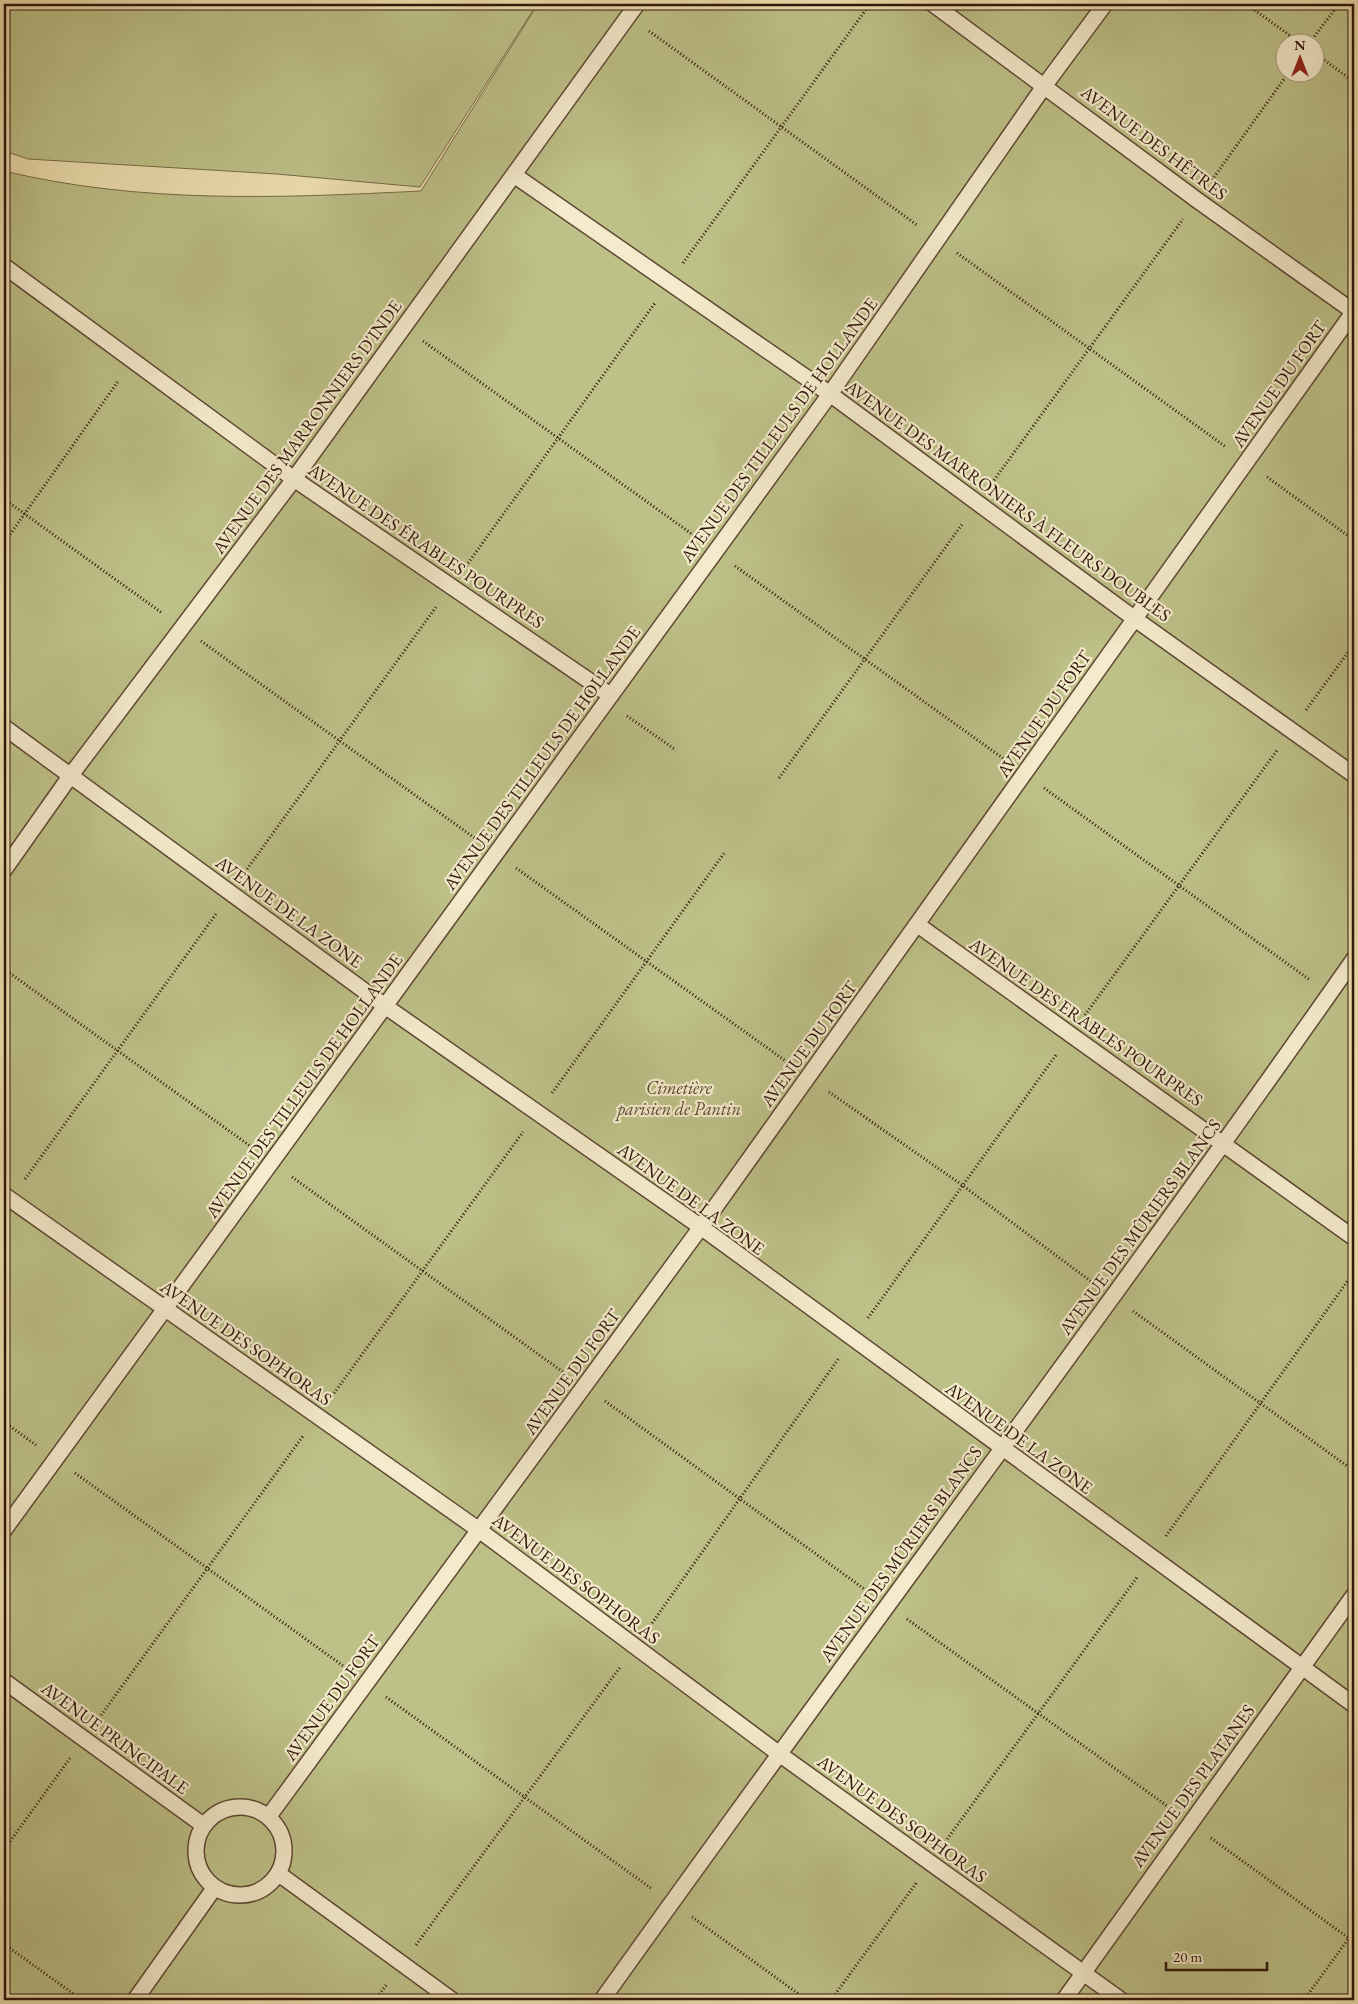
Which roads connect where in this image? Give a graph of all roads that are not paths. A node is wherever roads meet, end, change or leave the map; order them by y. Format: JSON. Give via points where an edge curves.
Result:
{"nodes":[{"id":1,"x":933,"y":4,"type":"edge"},
{"id":2,"x":1105,"y":4,"type":"edge"},
{"id":3,"x":632,"y":10,"type":"edge"},
{"id":4,"x":1046,"y":85,"type":"junction"},
{"id":5,"x":514,"y":175,"type":"junction"},
{"id":6,"x":4,"y":266,"type":"edge"},
{"id":7,"x":1354,"y":311,"type":"edge"},
{"id":8,"x":830,"y":394,"type":"junction"},
{"id":9,"x":294,"y":479,"type":"junction"},
{"id":10,"x":1135,"y":619,"type":"junction"},
{"id":11,"x":607,"y":698,"type":"junction"},
{"id":12,"x":4,"y":727,"type":"edge"},
{"id":13,"x":71,"y":774,"type":"junction"},
{"id":14,"x":1354,"y":775,"type":"edge"},
{"id":15,"x":4,"y":870,"type":"edge"},
{"id":16,"x":918,"y":925,"type":"junction"},
{"id":17,"x":1354,"y":959,"type":"edge"},
{"id":18,"x":386,"y":1006,"type":"junction"},
{"id":19,"x":1225,"y":1143,"type":"junction"},
{"id":20,"x":4,"y":1195,"type":"edge"},
{"id":21,"x":701,"y":1227,"type":"junction"},
{"id":22,"x":1354,"y":1238,"type":"edge"},
{"id":23,"x":166,"y":1309,"type":"junction"},
{"id":24,"x":1002,"y":1448,"type":"junction"},
{"id":25,"x":4,"y":1530,"type":"edge"},
{"id":26,"x":480,"y":1530,"type":"junction"},
{"id":27,"x":1354,"y":1595,"type":"edge"},
{"id":28,"x":1302,"y":1667,"type":"junction"},
{"id":29,"x":4,"y":1681,"type":"edge"},
{"id":30,"x":1354,"y":1705,"type":"edge"},
{"id":31,"x":778,"y":1753,"type":"junction"},
{"id":32,"x":269,"y":1816,"type":"junction"},
{"id":33,"x":204,"y":1825,"type":"junction"},
{"id":34,"x":279,"y":1874,"type":"junction"},
{"id":35,"x":215,"y":1887,"type":"junction"},
{"id":36,"x":1082,"y":1973,"type":"junction"},
{"id":37,"x":135,"y":2000,"type":"edge"},
{"id":38,"x":452,"y":2000,"type":"edge"},
{"id":39,"x":602,"y":2000,"type":"edge"},
{"id":40,"x":1064,"y":2000,"type":"edge"},
{"id":41,"x":1121,"y":2000,"type":"edge"}],
"edges":[{"from":1,"to":4,"type":"lane","name":"AVENUE DES HÊTRES"},
{"from":2,"to":4,"type":"lane","name":"AVENUE DES TILLEULS DE HOLLANDE"},
{"from":3,"to":5,"type":"lane","name":"AVENUE DES MARRONNIERS D'INDE"},
{"from":4,"to":7,"type":"lane","name":"AVENUE DES HÊTRES","via":[[1197,200]]},
{"from":4,"to":8,"type":"lane","name":"AVENUE DES TILLEULS DE HOLLANDE"},
{"from":5,"to":8,"type":"lane","name":"AVENUE DES MARRONIERS À FLEURS DOUBLES"},
{"from":5,"to":9,"type":"lane","name":"AVENUE DES MARRONNIERS D'INDE"},
{"from":6,"to":9,"type":"lane","name":"AVENUE DES ÉRABLES POURPRES"},
{"from":7,"to":10,"type":"lane","name":"AVENUE DU FORT"},
{"from":8,"to":10,"type":"lane","name":"AVENUE DES MARRONIERS À FLEURS DOUBLES"},
{"from":8,"to":11,"type":"lane","name":"AVENUE DES TILLEULS DE HOLLANDE"},
{"from":9,"to":11,"type":"lane","name":"AVENUE DES ÉRABLES POURPRES"},
{"from":9,"to":13,"type":"lane","name":"AVENUE DES MARRONNIERS D'INDE"},
{"from":10,"to":14,"type":"lane","name":"AVENUE DES MARRONIERS À FLEURS DOUBLES"},
{"from":10,"to":16,"type":"lane","name":"AVENUE DU FORT"},
{"from":11,"to":18,"type":"lane","name":"AVENUE DES TILLEULS DE HOLLANDE"},
{"from":12,"to":13,"type":"lane","name":"AVENUE DE LA ZONE"},
{"from":13,"to":15,"type":"lane","name":"AVENUE DES MARRONNIERS D'INDE"},
{"from":13,"to":18,"type":"lane","name":"AVENUE DE LA ZONE"},
{"from":16,"to":19,"type":"lane","name":"AVENUE DES ERABLES POURPRES"},
{"from":16,"to":21,"type":"lane","name":"AVENUE DU FORT"},
{"from":17,"to":19,"type":"lane","name":"AVENUE DES MÛRIERS BLANCS"},
{"from":18,"to":21,"type":"lane","name":"AVENUE DE LA ZONE"},
{"from":18,"to":23,"type":"lane","name":"AVENUE DES TILLEULS DE HOLLANDE"},
{"from":19,"to":22,"type":"lane","name":"AVENUE DES ERABLES POURPRES"},
{"from":19,"to":24,"type":"lane","name":"AVENUE DES MÛRIERS BLANCS"},
{"from":20,"to":23,"type":"lane","name":"AVENUE DES SOPHORAS"},
{"from":21,"to":24,"type":"lane","name":"AVENUE DE LA ZONE"},
{"from":21,"to":26,"type":"lane","name":"AVENUE DU FORT"},
{"from":23,"to":25,"type":"lane","name":"AVENUE DES TILLEULS DE HOLLANDE"},
{"from":23,"to":26,"type":"lane","name":"AVENUE DES SOPHORAS"},
{"from":24,"to":28,"type":"lane","name":"AVENUE DE LA ZONE"},
{"from":24,"to":31,"type":"lane","name":"AVENUE DES MÛRIERS BLANCS"},
{"from":26,"to":31,"type":"lane","name":"AVENUE DES SOPHORAS"},
{"from":26,"to":32,"type":"lane","name":"AVENUE DU FORT"},
{"from":27,"to":28,"type":"lane","name":"AVENUE DES PLATANES"},
{"from":28,"to":30,"type":"lane","name":"AVENUE DE LA ZONE"},
{"from":28,"to":36,"type":"lane","name":"AVENUE DES PLATANES"},
{"from":29,"to":33,"type":"lane","name":"AVENUE PRINCIPALE"},
{"from":31,"to":36,"type":"lane","name":"AVENUE DES SOPHORAS"},
{"from":31,"to":39,"type":"lane","name":"AVENUE DES MÛRIERS BLANCS"},
{"from":32,"to":33,"type":"lane","via":[[252,1808],[234,1807],[217,1813]]},
{"from":32,"to":34,"type":"lane","via":[[279,1828],[284,1843],[284,1859]]},
{"from":33,"to":35,"type":"lane","via":[[197,1841],[196,1858],[203,1874]]},
{"from":34,"to":35,"type":"lane","via":[[266,1887],[250,1894],[232,1894]]},
{"from":34,"to":38,"type":"lane"},
{"from":35,"to":37,"type":"lane"},
{"from":36,"to":40,"type":"lane","name":"AVENUE DES PLATANES"},
{"from":36,"to":41,"type":"lane","name":"AVENUE DES SOPHORAS"}]}
